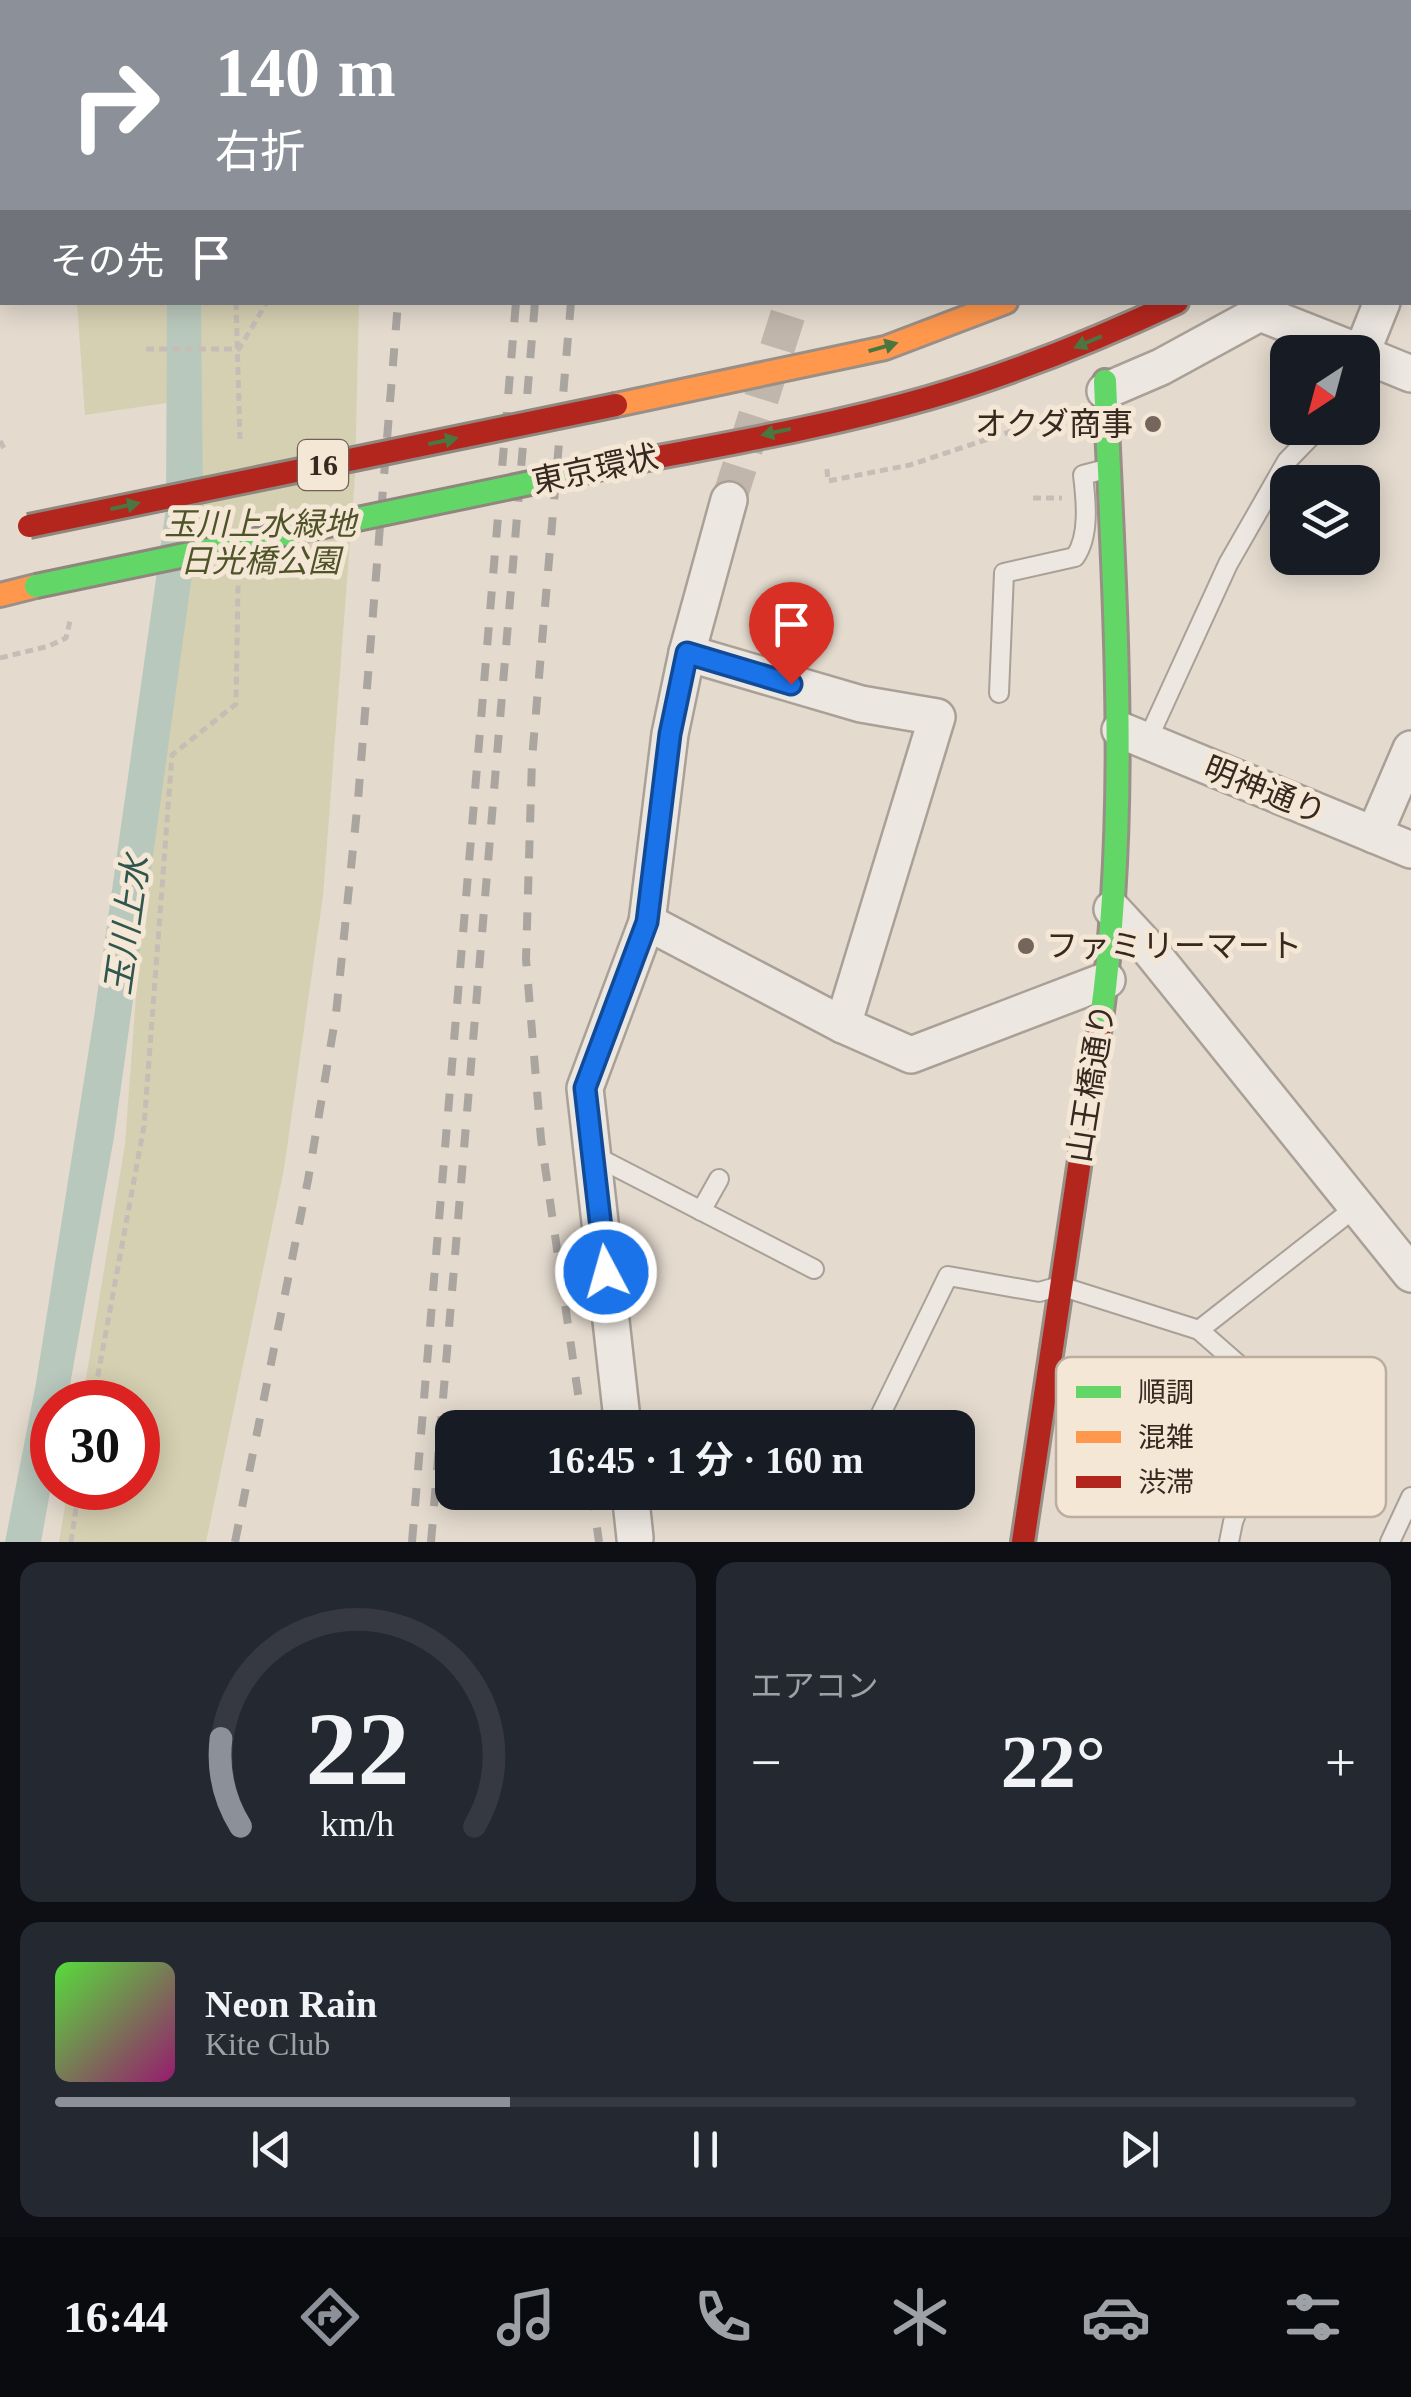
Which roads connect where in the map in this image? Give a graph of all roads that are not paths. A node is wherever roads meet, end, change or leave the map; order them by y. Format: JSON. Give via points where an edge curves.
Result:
{"nodes":[{"id":1,"x":998,"y":305,"type":"edge"},
{"id":2,"x":1170,"y":305,"type":"edge"},
{"id":3,"x":1381,"y":305,"type":"edge"},
{"id":4,"x":1316,"y":335,"type":"edge"},
{"id":5,"x":1368,"y":335,"type":"edge"},
{"id":6,"x":1380,"y":361,"type":"edge"},
{"id":7,"x":1411,"y":374,"type":"edge"},
{"id":8,"x":1105,"y":391,"type":"joint"},
{"id":9,"x":1302,"y":445,"type":"edge"},
{"id":10,"x":1106,"y":469,"type":"junction"},
{"id":11,"x":730,"y":500,"type":"tunnel mouth"},
{"id":12,"x":0,"y":533,"type":"edge"},
{"id":13,"x":0,"y":595,"type":"edge"},
{"id":14,"x":687,"y":653,"type":"junction"},
{"id":15,"x":998,"y":693,"type":"dead end"},
{"id":16,"x":1134,"y":736,"type":"junction"},
{"id":17,"x":1411,"y":749,"type":"edge"},
{"id":18,"x":1374,"y":835,"type":"junction"},
{"id":19,"x":1411,"y":850,"type":"edge"},
{"id":20,"x":1112,"y":909,"type":"junction"},
{"id":21,"x":647,"y":922,"type":"junction"},
{"id":22,"x":1107,"y":980,"type":"junction"},
{"id":23,"x":843,"y":1025,"type":"junction"},
{"id":24,"x":593,"y":1155,"type":"junction"},
{"id":25,"x":720,"y":1178,"type":"dead end"},
{"id":26,"x":1356,"y":1207,"type":"junction"},
{"id":27,"x":701,"y":1210,"type":"junction"},
{"id":28,"x":814,"y":1270,"type":"dead end"},
{"id":29,"x":1411,"y":1274,"type":"edge"},
{"id":30,"x":1060,"y":1286,"type":"junction"},
{"id":31,"x":1199,"y":1330,"type":"junction"},
{"id":32,"x":1230,"y":1357,"type":"edge"},
{"id":33,"x":621,"y":1410,"type":"edge"},
{"id":34,"x":883,"y":1410,"type":"edge"},
{"id":35,"x":1411,"y":1496,"type":"edge"},
{"id":36,"x":632,"y":1510,"type":"edge"},
{"id":37,"x":1235,"y":1517,"type":"edge"},
{"id":38,"x":636,"y":1538,"type":"dead end"},
{"id":39,"x":1022,"y":1542,"type":"edge"},
{"id":40,"x":1229,"y":1542,"type":"edge"},
{"id":41,"x":1390,"y":1542,"type":"edge"}],
"edges":[{"from":12,"to":1,"type":"main road","name":"東京環状","number":"16","one_way":true,"bridge":true,"via":[[885,348]]},
{"from":2,"to":13,"type":"main road","name":"東京環状","number":"16","one_way":true,"bridge":true,"via":[[995,378],[892,408]]},
{"from":3,"to":5,"type":"street"},
{"from":4,"to":8,"type":"street","via":[[1260,313]]},
{"from":6,"to":7,"type":"street"},
{"from":8,"to":10,"type":"main road","name":"山王橋通り"},
{"from":9,"to":16,"type":"lane","via":[[1286,461]]},
{"from":10,"to":15,"type":"lane","via":[[1082,475],[1082,547],[1075,557],[1004,573]]},
{"from":10,"to":16,"type":"main road","name":"山王橋通り"},
{"from":11,"to":14,"type":"street"},
{"from":14,"to":21,"type":"street"},
{"from":14,"to":23,"type":"street","via":[[861,704],[938,716]]},
{"from":16,"to":18,"type":"street","name":"明神通り"},
{"from":16,"to":20,"type":"main road","name":"山王橋通り"},
{"from":17,"to":18,"type":"street"},
{"from":18,"to":19,"type":"street","name":"明神通り"},
{"from":20,"to":22,"type":"main road","name":"山王橋通り"},
{"from":20,"to":26,"type":"street"},
{"from":21,"to":23,"type":"street"},
{"from":21,"to":24,"type":"street","via":[[585,1088]]},
{"from":22,"to":23,"type":"street","via":[[912,1055]]},
{"from":22,"to":30,"type":"main road","name":"山王橋通り"},
{"from":24,"to":27,"type":"lane"},
{"from":24,"to":33,"type":"street"},
{"from":25,"to":27,"type":"lane"},
{"from":26,"to":29,"type":"street"},
{"from":26,"to":31,"type":"lane"},
{"from":27,"to":28,"type":"lane"},
{"from":30,"to":31,"type":"lane"},
{"from":30,"to":34,"type":"lane","via":[[1039,1292],[948,1276]]},
{"from":30,"to":39,"type":"main road","name":"山王橋通り"},
{"from":31,"to":32,"type":"lane"},
{"from":35,"to":41,"type":"lane"},
{"from":36,"to":38,"type":"street"},
{"from":37,"to":40,"type":"lane"}]}
